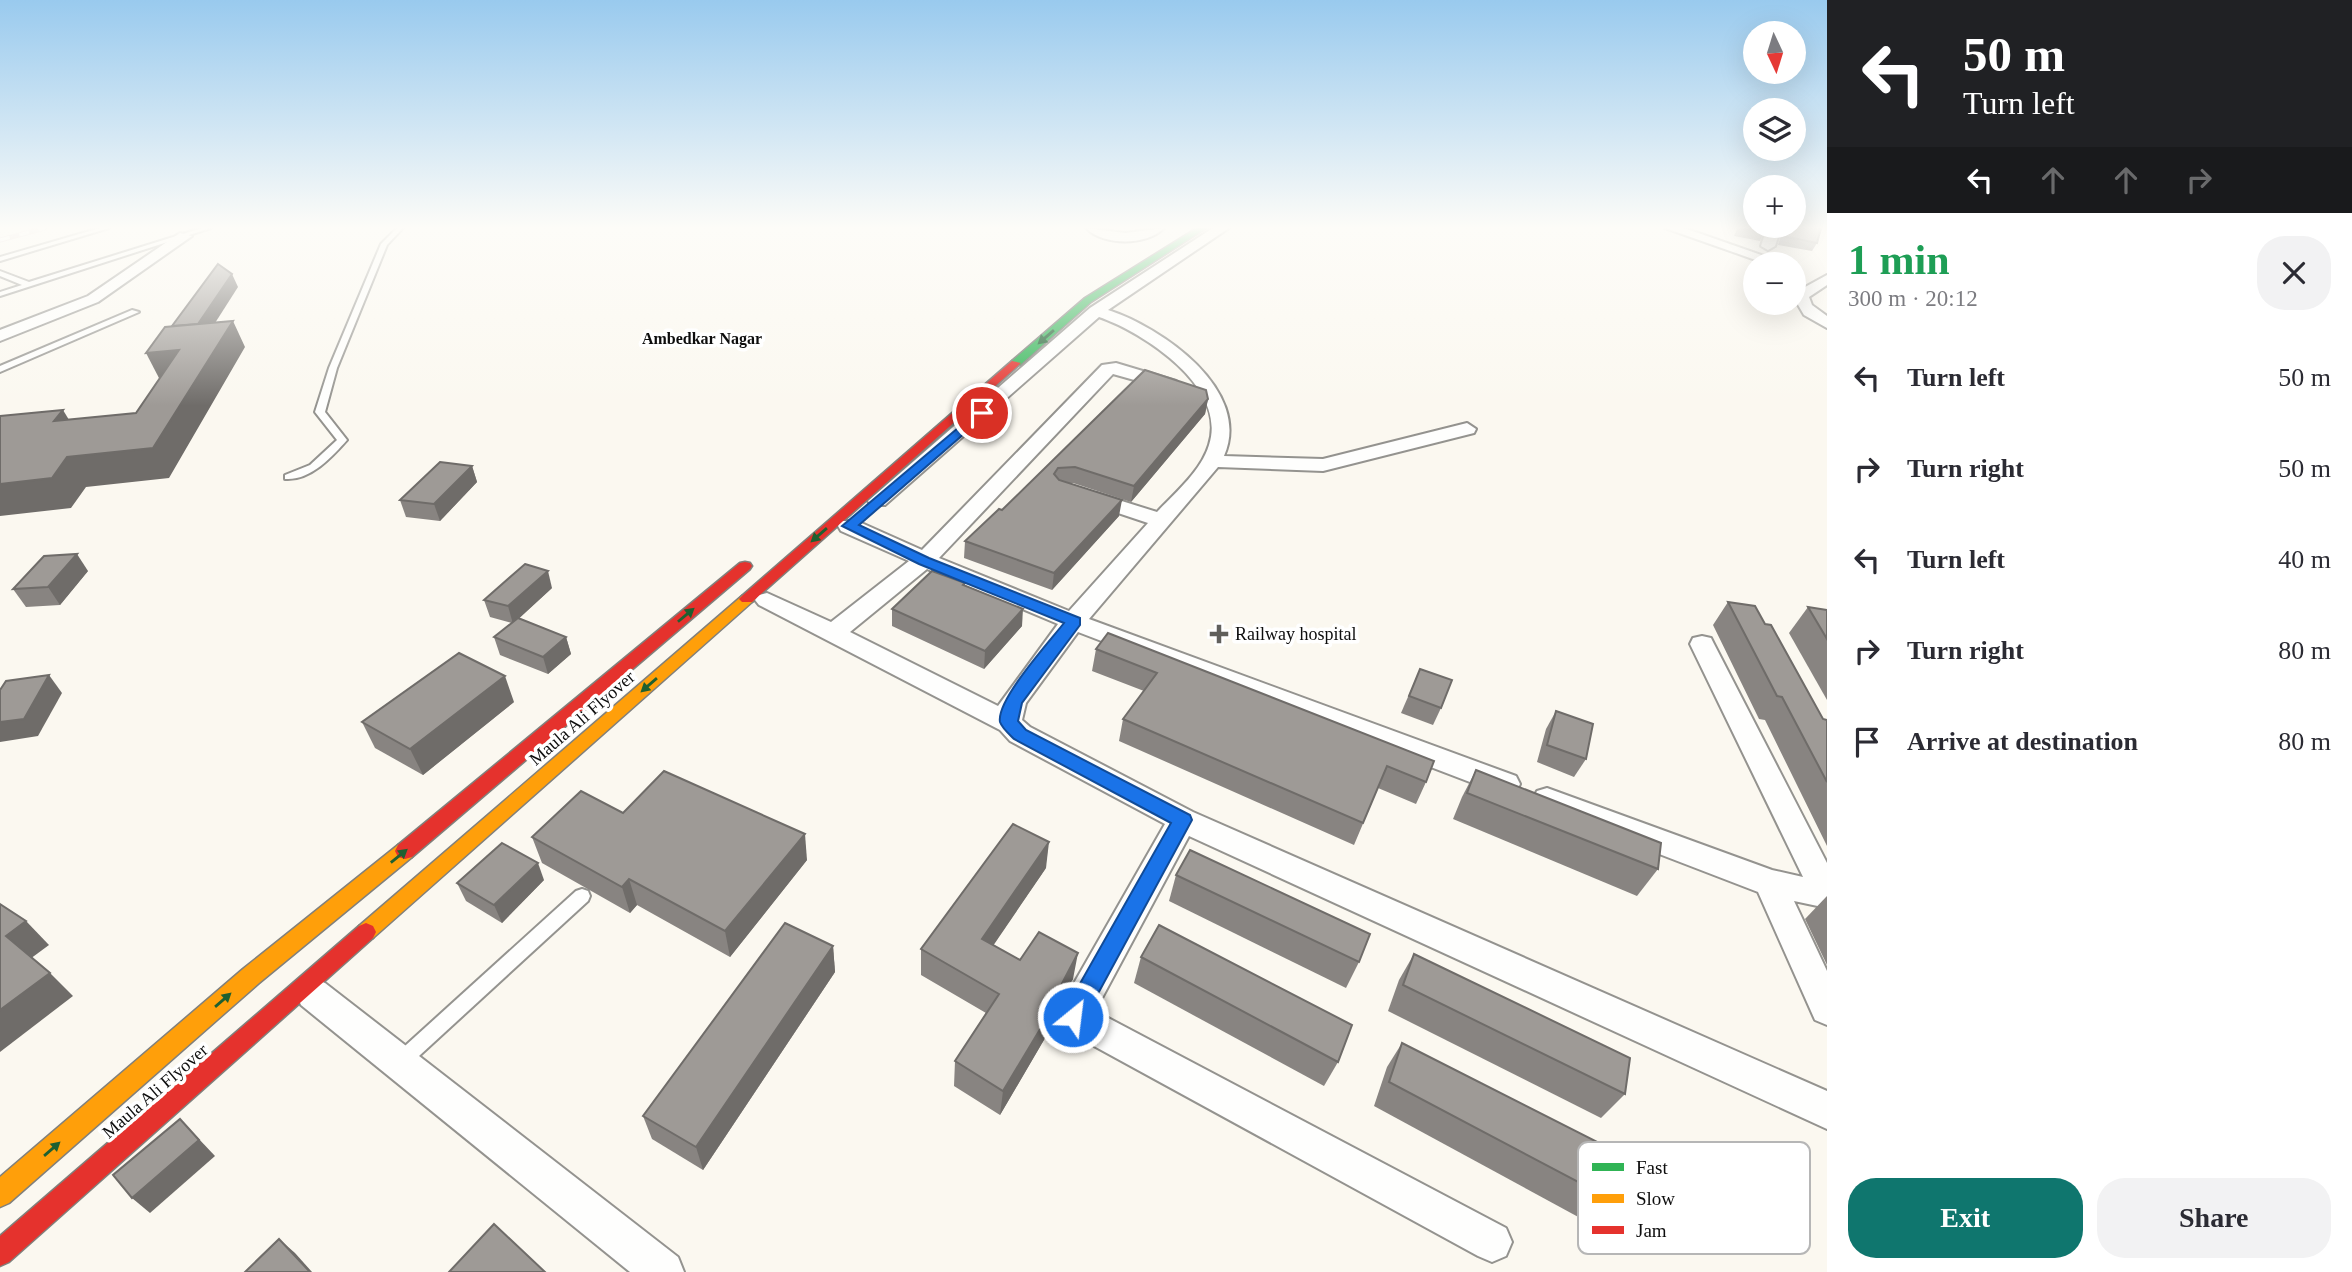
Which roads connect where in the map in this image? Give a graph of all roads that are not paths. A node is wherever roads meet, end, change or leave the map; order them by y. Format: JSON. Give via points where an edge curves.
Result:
{"nodes":[{"id":1,"x":21,"y":287,"type":"edge"},
{"id":2,"x":110,"y":287,"type":"edge"},
{"id":3,"x":366,"y":287,"type":"edge"},
{"id":4,"x":1085,"y":287,"type":"edge"},
{"id":5,"x":1108,"y":287,"type":"edge"},
{"id":6,"x":1133,"y":287,"type":"edge"},
{"id":7,"x":0,"y":294,"type":"edge"},
{"id":8,"x":1806,"y":296,"type":"edge"},
{"id":9,"x":1827,"y":299,"type":"edge"},
{"id":10,"x":1806,"y":308,"type":"edge"},
{"id":11,"x":135,"y":312,"type":"dead end"},
{"id":12,"x":1096,"y":312,"type":"junction"},
{"id":13,"x":1827,"y":323,"type":"edge"},
{"id":14,"x":0,"y":336,"type":"edge"},
{"id":15,"x":0,"y":369,"type":"edge"},
{"id":16,"x":975,"y":377,"type":"dead end"},
{"id":17,"x":1212,"y":399,"type":"junction"},
{"id":18,"x":1467,"y":429,"type":"dead end"},
{"id":19,"x":1211,"y":461,"type":"junction"},
{"id":20,"x":289,"y":477,"type":"dead end"},
{"id":21,"x":1065,"y":490,"type":"edge"},
{"id":22,"x":1159,"y":520,"type":"junction"},
{"id":23,"x":849,"y":526,"type":"junction"},
{"id":24,"x":762,"y":552,"type":"dead end"},
{"id":25,"x":924,"y":561,"type":"junction"},
{"id":26,"x":767,"y":600,"type":"junction"},
{"id":27,"x":1074,"y":621,"type":"junction"},
{"id":28,"x":833,"y":633,"type":"junction"},
{"id":29,"x":1702,"y":644,"type":"dead end"},
{"id":30,"x":1009,"y":723,"type":"junction"},
{"id":31,"x":1183,"y":820,"type":"junction"},
{"id":32,"x":1770,"y":883,"type":"junction"},
{"id":33,"x":1827,"y":895,"type":"edge"},
{"id":34,"x":582,"y":896,"type":"dead end"},
{"id":35,"x":313,"y":994,"type":"junction"},
{"id":36,"x":1827,"y":1009,"type":"edge"},
{"id":37,"x":400,"y":1062,"type":"junction"},
{"id":38,"x":1827,"y":1110,"type":"edge"},
{"id":39,"x":0,"y":1194,"type":"edge"},
{"id":40,"x":1492,"y":1242,"type":"dead end"},
{"id":41,"x":13,"y":1262,"type":"edge"},
{"id":42,"x":663,"y":1272,"type":"edge"}],
"edges":[{"from":1,"to":7,"type":"lane"},
{"from":2,"to":14,"type":"street","via":[[93,299]]},
{"from":3,"to":20,"type":"lane","via":[[320,412],[342,440],[314,467]]},
{"from":4,"to":16,"type":"main road"},
{"from":5,"to":41,"type":"main road","name":"Maula Ali Flyover","one_way":true,"via":[[1035,346]]},
{"from":6,"to":12,"type":"street"},
{"from":8,"to":9,"type":"street"},
{"from":10,"to":13,"type":"street"},
{"from":11,"to":15,"type":"lane"},
{"from":12,"to":17,"type":"street","via":[[1150,332],[1184,363]]},
{"from":12,"to":23,"type":"street"},
{"from":17,"to":19,"type":"street","via":[[1221,430]]},
{"from":17,"to":25,"type":"street","via":[[1108,369]]},
{"from":18,"to":19,"type":"street","via":[[1323,465]]},
{"from":19,"to":22,"type":"street"},
{"from":21,"to":22,"type":"street"},
{"from":22,"to":27,"type":"street"},
{"from":23,"to":25,"type":"street"},
{"from":23,"to":26,"type":"street"},
{"from":39,"to":24,"type":"main road","name":"Maula Ali Flyover","one_way":true,"via":[[251,976],[503,772]]},
{"from":25,"to":27,"type":"street"},
{"from":25,"to":28,"type":"street"},
{"from":26,"to":28,"type":"street"},
{"from":26,"to":35,"type":"street"},
{"from":27,"to":30,"type":"street","via":[[1014,701]]},
{"from":27,"to":32,"type":"street"},
{"from":28,"to":30,"type":"street"},
{"from":29,"to":33,"type":"street"},
{"from":30,"to":31,"type":"street","via":[[1020,734]]},
{"from":31,"to":38,"type":"street"},
{"from":31,"to":40,"type":"street","via":[[1073,1017]]},
{"from":32,"to":33,"type":"street"},
{"from":32,"to":36,"type":"street"},
{"from":34,"to":37,"type":"lane"},
{"from":35,"to":37,"type":"street"},
{"from":35,"to":41,"type":"street"},
{"from":37,"to":42,"type":"street"}]}
